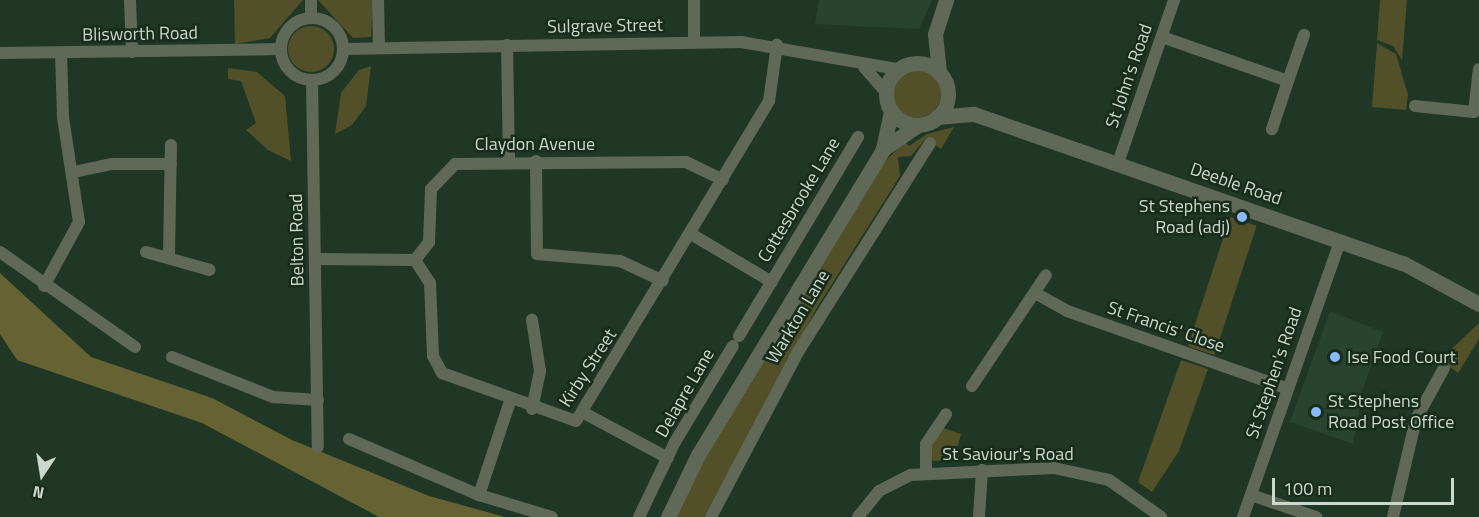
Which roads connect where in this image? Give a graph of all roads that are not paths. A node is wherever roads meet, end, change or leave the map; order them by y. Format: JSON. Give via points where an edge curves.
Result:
{"nodes":[{"id":1,"x":130,"y":0,"type":"edge"},
{"id":2,"x":311,"y":0,"type":"edge"},
{"id":3,"x":378,"y":0,"type":"edge"},
{"id":4,"x":694,"y":0,"type":"edge"},
{"id":5,"x":946,"y":0,"type":"edge"},
{"id":6,"x":1174,"y":0,"type":"edge"},
{"id":7,"x":311,"y":17,"type":"junction"},
{"id":8,"x":935,"y":34,"type":"junction"},
{"id":9,"x":1304,"y":35,"type":"dead end"},
{"id":10,"x":1162,"y":37,"type":"junction"},
{"id":11,"x":694,"y":42,"type":"junction"},
{"id":12,"x":507,"y":45,"type":"junction"},
{"id":13,"x":777,"y":45,"type":"junction"},
{"id":14,"x":379,"y":48,"type":"junction"},
{"id":15,"x":280,"y":49,"type":"junction"},
{"id":16,"x":343,"y":49,"type":"junction"},
{"id":17,"x":132,"y":52,"type":"junction"},
{"id":18,"x":0,"y":53,"type":"edge"},
{"id":19,"x":61,"y":53,"type":"junction"},
{"id":20,"x":905,"y":66,"type":"junction"},
{"id":21,"x":864,"y":68,"type":"junction"},
{"id":22,"x":1479,"y":69,"type":"edge"},
{"id":23,"x":939,"y":72,"type":"junction"},
{"id":24,"x":312,"y":80,"type":"junction"},
{"id":25,"x":1288,"y":81,"type":"junction"},
{"id":26,"x":947,"y":89,"type":"junction"},
{"id":27,"x":886,"y":92,"type":"junction"},
{"id":28,"x":1415,"y":106,"type":"dead end"},
{"id":29,"x":891,"y":111,"type":"junction"},
{"id":30,"x":974,"y":114,"type":"junction"},
{"id":31,"x":937,"y":117,"type":"junction"},
{"id":32,"x":918,"y":125,"type":"junction"},
{"id":33,"x":1272,"y":129,"type":"dead end"},
{"id":34,"x":858,"y":137,"type":"dead end"},
{"id":35,"x":930,"y":143,"type":"dead end"},
{"id":36,"x":171,"y":145,"type":"dead end"},
{"id":37,"x":883,"y":149,"type":"junction"},
{"id":38,"x":508,"y":161,"type":"junction"},
{"id":39,"x":536,"y":161,"type":"junction"},
{"id":40,"x":171,"y":164,"type":"junction"},
{"id":41,"x":1118,"y":164,"type":"junction"},
{"id":42,"x":74,"y":172,"type":"junction"},
{"id":43,"x":723,"y":180,"type":"junction"},
{"id":44,"x":691,"y":234,"type":"junction"},
{"id":45,"x":1340,"y":241,"type":"junction"},
{"id":46,"x":0,"y":252,"type":"edge"},
{"id":47,"x":146,"y":252,"type":"dead end"},
{"id":48,"x":170,"y":255,"type":"junction"},
{"id":49,"x":316,"y":259,"type":"junction"},
{"id":50,"x":415,"y":260,"type":"junction"},
{"id":51,"x":210,"y":270,"type":"dead end"},
{"id":52,"x":1046,"y":275,"type":"dead end"},
{"id":53,"x":663,"y":281,"type":"junction"},
{"id":54,"x":772,"y":282,"type":"junction"},
{"id":55,"x":44,"y":286,"type":"junction"},
{"id":56,"x":1035,"y":293,"type":"junction"},
{"id":57,"x":1479,"y":304,"type":"edge"},
{"id":58,"x":532,"y":320,"type":"dead end"},
{"id":59,"x":736,"y":341,"type":"joint"},
{"id":60,"x":135,"y":347,"type":"dead end"},
{"id":61,"x":172,"y":357,"type":"dead end"},
{"id":62,"x":1444,"y":368,"type":"dead end"},
{"id":63,"x":972,"y":386,"type":"dead end"},
{"id":64,"x":1288,"y":389,"type":"junction"},
{"id":65,"x":318,"y":400,"type":"junction"},
{"id":66,"x":510,"y":401,"type":"junction"},
{"id":67,"x":532,"y":409,"type":"junction"},
{"id":68,"x":584,"y":413,"type":"junction"},
{"id":69,"x":946,"y":414,"type":"dead end"},
{"id":70,"x":349,"y":439,"type":"dead end"},
{"id":71,"x":318,"y":447,"type":"dead end"},
{"id":72,"x":668,"y":458,"type":"junction"},
{"id":73,"x":982,"y":470,"type":"junction"},
{"id":74,"x":926,"y":473,"type":"junction"},
{"id":75,"x":479,"y":495,"type":"junction"},
{"id":76,"x":1251,"y":495,"type":"junction"},
{"id":77,"x":552,"y":517,"type":"edge"},
{"id":78,"x":639,"y":517,"type":"edge"},
{"id":79,"x":668,"y":517,"type":"edge"},
{"id":80,"x":711,"y":517,"type":"edge"},
{"id":81,"x":858,"y":517,"type":"edge"},
{"id":82,"x":979,"y":517,"type":"edge"},
{"id":83,"x":1161,"y":517,"type":"edge"},
{"id":84,"x":1243,"y":517,"type":"edge"},
{"id":85,"x":1316,"y":517,"type":"edge"},
{"id":86,"x":1393,"y":517,"type":"edge"}],
"edges":[{"from":1,"to":17,"type":"street"},
{"from":2,"to":7,"type":"street"},
{"from":3,"to":14,"type":"street"},
{"from":4,"to":11,"type":"street"},
{"from":5,"to":8,"type":"street"},
{"from":6,"to":10,"type":"street","name":"St John's Road"},
{"from":7,"to":15,"type":"street","via":[[291,26]]},
{"from":7,"to":16,"type":"street","via":[[336,28]]},
{"from":8,"to":20,"type":"street"},
{"from":8,"to":23,"type":"street"},
{"from":9,"to":25,"type":"street"},
{"from":10,"to":25,"type":"street"},
{"from":10,"to":41,"type":"street","name":"St John's Road"},
{"from":11,"to":12,"type":"street","name":"Sulgrave Street"},
{"from":11,"to":13,"type":"street","name":"Sulgrave Street"},
{"from":12,"to":14,"type":"street","name":"Sulgrave Street"},
{"from":12,"to":38,"type":"street"},
{"from":13,"to":21,"type":"street","name":"Sulgrave Street"},
{"from":13,"to":43,"type":"street","name":"Kirby Street","via":[[772,94]]},
{"from":14,"to":16,"type":"street","name":"Sulgrave Street"},
{"from":15,"to":17,"type":"street","name":"Blisworth Road"},
{"from":15,"to":24,"type":"street","via":[[292,73]]},
{"from":16,"to":24,"type":"street","via":[[332,73]]},
{"from":17,"to":19,"type":"street","name":"Blisworth Road"},
{"from":18,"to":19,"type":"street","name":"Blisworth Road"},
{"from":19,"to":42,"type":"street","via":[[63,117]]},
{"from":20,"to":21,"type":"street","name":"Sulgrave Street"},
{"from":20,"to":23,"type":"street"},
{"from":20,"to":27,"type":"street"},
{"from":21,"to":27,"type":"street"},
{"from":22,"to":28,"type":"street","via":[[1474,112]]},
{"from":23,"to":26,"type":"street"},
{"from":24,"to":49,"type":"street","name":"Belton Road"},
{"from":25,"to":33,"type":"street"},
{"from":26,"to":30,"type":"street","name":"Deeble Road"},
{"from":26,"to":31,"type":"street","via":[[946,103]]},
{"from":27,"to":29,"type":"street"},
{"from":29,"to":32,"type":"street"},
{"from":29,"to":37,"type":"street","name":"Warkton Lane"},
{"from":30,"to":31,"type":"street","name":"Deeble Road"},
{"from":30,"to":41,"type":"street","name":"Deeble Road"},
{"from":31,"to":32,"type":"street"},
{"from":32,"to":37,"type":"street","name":"Warkton Lane"},
{"from":34,"to":54,"type":"street","name":"Cottesbrooke Lane"},
{"from":35,"to":80,"type":"street","name":"Warkton Lane","via":[[798,352]]},
{"from":36,"to":40,"type":"street"},
{"from":37,"to":79,"type":"street","name":"Warkton Lane","via":[[704,445]]},
{"from":38,"to":39,"type":"street","name":"Claydon Avenue"},
{"from":38,"to":50,"type":"street","name":"Claydon Avenue","via":[[466,162],[442,172],[430,195],[429,242]]},
{"from":39,"to":43,"type":"street","name":"Claydon Avenue","via":[[686,162]]},
{"from":39,"to":53,"type":"street","via":[[537,254],[620,261]]},
{"from":40,"to":42,"type":"street","via":[[112,164]]},
{"from":40,"to":48,"type":"street"},
{"from":41,"to":45,"type":"street","name":"Deeble Road"},
{"from":42,"to":55,"type":"street","via":[[78,229]]},
{"from":43,"to":44,"type":"street","name":"Kirby Street"},
{"from":44,"to":53,"type":"street","name":"Kirby Street"},
{"from":44,"to":54,"type":"street","name":"Cottesbrooke Lane"},
{"from":45,"to":57,"type":"street","name":"Deeble Road","via":[[1403,263]]},
{"from":45,"to":64,"type":"street","name":"St Stephen's Road"},
{"from":46,"to":55,"type":"street"},
{"from":47,"to":48,"type":"street"},
{"from":48,"to":51,"type":"street"},
{"from":49,"to":50,"type":"street"},
{"from":49,"to":65,"type":"street","name":"Belton Road"},
{"from":50,"to":66,"type":"street","name":"Kirby Street","via":[[430,283],[439,369],[452,380]]},
{"from":52,"to":56,"type":"street"},
{"from":53,"to":68,"type":"street","name":"Kirby Street"},
{"from":54,"to":59,"type":"street","name":"Cottesbrooke Lane"},
{"from":55,"to":60,"type":"street"},
{"from":56,"to":63,"type":"street"},
{"from":56,"to":64,"type":"street","name":"St Francis' Close","via":[[1067,311]]},
{"from":58,"to":67,"type":"street","via":[[540,371]]},
{"from":59,"to":72,"type":"street","name":"Delapre Lane"},
{"from":61,"to":65,"type":"street","via":[[273,397]]},
{"from":62,"to":86,"type":"street","via":[[1416,419]]},
{"from":64,"to":76,"type":"street","name":"St Stephen's Road"},
{"from":65,"to":71,"type":"street","name":"Belton Road"},
{"from":66,"to":67,"type":"street","name":"Kirby Street"},
{"from":66,"to":75,"type":"street"},
{"from":67,"to":68,"type":"street","name":"Kirby Street","via":[[573,422]]},
{"from":68,"to":72,"type":"street","name":"Delapre Lane"},
{"from":69,"to":74,"type":"street","via":[[926,444]]},
{"from":70,"to":75,"type":"street"},
{"from":72,"to":78,"type":"street","name":"Delapre Lane"},
{"from":73,"to":74,"type":"street","name":"St Saviour's Road"},
{"from":73,"to":82,"type":"street"},
{"from":73,"to":83,"type":"street","name":"St Saviour's Road","via":[[1088,473],[1134,494]]},
{"from":74,"to":81,"type":"street","name":"St Saviour's Road","via":[[889,485]]},
{"from":75,"to":77,"type":"street"},
{"from":76,"to":84,"type":"street","name":"St Stephen's Road"},
{"from":76,"to":85,"type":"street"}]}
